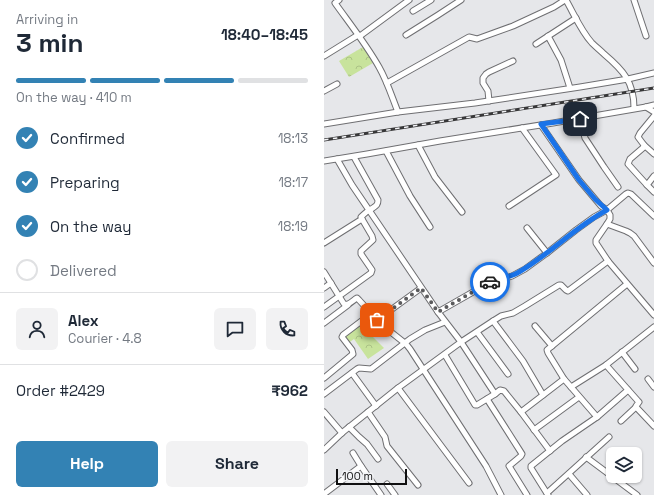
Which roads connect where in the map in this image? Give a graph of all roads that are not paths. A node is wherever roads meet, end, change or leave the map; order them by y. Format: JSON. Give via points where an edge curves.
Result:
{"nodes":[{"id":1,"x":409,"y":0,"type":"edge"},
{"id":2,"x":431,"y":0,"type":"edge"},
{"id":3,"x":461,"y":0,"type":"edge"},
{"id":4,"x":566,"y":0,"type":"edge"},
{"id":5,"x":634,"y":0,"type":"edge"},
{"id":6,"x":336,"y":1,"type":"edge"},
{"id":7,"x":413,"y":11,"type":"dead end"},
{"id":8,"x":576,"y":18,"type":"junction"},
{"id":9,"x":359,"y":35,"type":"junction"},
{"id":10,"x":406,"y":35,"type":"dead end"},
{"id":11,"x":548,"y":36,"type":"junction"},
{"id":12,"x":646,"y":36,"type":"dead end"},
{"id":13,"x":536,"y":44,"type":"dead end"},
{"id":14,"x":324,"y":56,"type":"edge"},
{"id":15,"x":513,"y":61,"type":"dead end"},
{"id":16,"x":654,"y":73,"type":"edge"},
{"id":17,"x":628,"y":79,"type":"junction"},
{"id":18,"x":387,"y":83,"type":"junction"},
{"id":19,"x":337,"y":84,"type":"dead end"},
{"id":20,"x":570,"y":88,"type":"junction"},
{"id":21,"x":324,"y":91,"type":"edge"},
{"id":22,"x":490,"y":101,"type":"junction"},
{"id":23,"x":654,"y":105,"type":"edge"},
{"id":24,"x":646,"y":107,"type":"junction"},
{"id":25,"x":634,"y":108,"type":"junction"},
{"id":26,"x":398,"y":112,"type":"junction"},
{"id":27,"x":654,"y":112,"type":"edge"},
{"id":28,"x":654,"y":116,"type":"edge"},
{"id":29,"x":580,"y":119,"type":"junction"},
{"id":30,"x":324,"y":124,"type":"edge"},
{"id":31,"x":541,"y":124,"type":"junction"},
{"id":32,"x":522,"y":128,"type":"junction"},
{"id":33,"x":418,"y":145,"type":"junction"},
{"id":34,"x":644,"y":145,"type":"junction"},
{"id":35,"x":386,"y":151,"type":"junction"},
{"id":36,"x":654,"y":154,"type":"edge"},
{"id":37,"x":354,"y":156,"type":"junction"},
{"id":38,"x":337,"y":160,"type":"junction"},
{"id":39,"x":324,"y":161,"type":"edge"},
{"id":40,"x":654,"y":176,"type":"edge"},
{"id":41,"x":647,"y":185,"type":"junction"},
{"id":42,"x":618,"y":187,"type":"dead end"},
{"id":43,"x":654,"y":192,"type":"edge"},
{"id":44,"x":509,"y":206,"type":"dead end"},
{"id":45,"x":370,"y":210,"type":"junction"},
{"id":46,"x":607,"y":210,"type":"junction"},
{"id":47,"x":462,"y":212,"type":"dead end"},
{"id":48,"x":654,"y":216,"type":"edge"},
{"id":49,"x":362,"y":219,"type":"junction"},
{"id":50,"x":607,"y":224,"type":"junction"},
{"id":51,"x":430,"y":227,"type":"dead end"},
{"id":52,"x":527,"y":228,"type":"dead end"},
{"id":53,"x":324,"y":243,"type":"edge"},
{"id":54,"x":547,"y":253,"type":"junction"},
{"id":55,"x":608,"y":261,"type":"junction"},
{"id":56,"x":654,"y":263,"type":"edge"},
{"id":57,"x":324,"y":272,"type":"edge"},
{"id":58,"x":331,"y":283,"type":"junction"},
{"id":59,"x":627,"y":284,"type":"junction"},
{"id":60,"x":324,"y":288,"type":"edge"},
{"id":61,"x":421,"y":288,"type":"junction"},
{"id":62,"x":340,"y":296,"type":"junction"},
{"id":63,"x":349,"y":304,"type":"junction"},
{"id":64,"x":324,"y":306,"type":"edge"},
{"id":65,"x":438,"y":312,"type":"junction"},
{"id":66,"x":372,"y":313,"type":"junction"},
{"id":67,"x":654,"y":315,"type":"edge"},
{"id":68,"x":377,"y":320,"type":"junction"},
{"id":69,"x":493,"y":321,"type":"junction"},
{"id":70,"x":445,"y":322,"type":"junction"},
{"id":71,"x":324,"y":323,"type":"edge"},
{"id":72,"x":535,"y":326,"type":"dead end"},
{"id":73,"x":654,"y":326,"type":"edge"},
{"id":74,"x":477,"y":332,"type":"junction"},
{"id":75,"x":461,"y":342,"type":"junction"},
{"id":76,"x":404,"y":343,"type":"junction"},
{"id":77,"x":552,"y":346,"type":"junction"},
{"id":78,"x":622,"y":352,"type":"junction"},
{"id":79,"x":445,"y":355,"type":"junction"},
{"id":80,"x":606,"y":365,"type":"junction"},
{"id":81,"x":324,"y":369,"type":"edge"},
{"id":82,"x":635,"y":369,"type":"dead end"},
{"id":83,"x":423,"y":370,"type":"junction"},
{"id":84,"x":352,"y":373,"type":"junction"},
{"id":85,"x":508,"y":374,"type":"dead end"},
{"id":86,"x":326,"y":376,"type":"edge"},
{"id":87,"x":648,"y":379,"type":"dead end"},
{"id":88,"x":564,"y":380,"type":"junction"},
{"id":89,"x":571,"y":387,"type":"junction"},
{"id":90,"x":654,"y":387,"type":"edge"},
{"id":91,"x":398,"y":388,"type":"junction"},
{"id":92,"x":628,"y":390,"type":"junction"},
{"id":93,"x":324,"y":394,"type":"edge"},
{"id":94,"x":495,"y":394,"type":"junction"},
{"id":95,"x":543,"y":395,"type":"junction"},
{"id":96,"x":579,"y":397,"type":"junction"},
{"id":97,"x":487,"y":399,"type":"junction"},
{"id":98,"x":376,"y":406,"type":"junction"},
{"id":99,"x":636,"y":406,"type":"junction"},
{"id":100,"x":324,"y":412,"type":"edge"},
{"id":101,"x":368,"y":412,"type":"junction"},
{"id":102,"x":521,"y":412,"type":"junction"},
{"id":103,"x":597,"y":417,"type":"junction"},
{"id":104,"x":621,"y":420,"type":"dead end"},
{"id":105,"x":654,"y":426,"type":"edge"},
{"id":106,"x":349,"y":427,"type":"junction"},
{"id":107,"x":534,"y":430,"type":"junction"},
{"id":108,"x":342,"y":433,"type":"junction"},
{"id":109,"x":609,"y":436,"type":"dead end"},
{"id":110,"x":325,"y":447,"type":"edge"},
{"id":111,"x":550,"y":451,"type":"junction"},
{"id":112,"x":353,"y":453,"type":"dead end"},
{"id":113,"x":586,"y":457,"type":"junction"},
{"id":114,"x":378,"y":458,"type":"dead end"},
{"id":115,"x":361,"y":466,"type":"junction"},
{"id":116,"x":569,"y":474,"type":"junction"},
{"id":117,"x":469,"y":483,"type":"dead end"},
{"id":118,"x":387,"y":484,"type":"dead end"},
{"id":119,"x":418,"y":485,"type":"dead end"},
{"id":120,"x":324,"y":494,"type":"edge"},
{"id":121,"x":548,"y":494,"type":"edge"},
{"id":122,"x":381,"y":495,"type":"edge"},
{"id":123,"x":395,"y":495,"type":"edge"},
{"id":124,"x":501,"y":495,"type":"edge"},
{"id":125,"x":527,"y":495,"type":"edge"},
{"id":126,"x":587,"y":495,"type":"edge"},
{"id":127,"x":637,"y":495,"type":"edge"}],
"edges":[{"from":1,"to":9,"type":"street"},
{"from":2,"to":7,"type":"street"},
{"from":3,"to":10,"type":"street"},
{"from":4,"to":8,"type":"street"},
{"from":4,"to":18,"type":"street","via":[[512,26],[477,39],[469,37]]},
{"from":5,"to":12,"type":"street"},
{"from":6,"to":9,"type":"street"},
{"from":8,"to":11,"type":"street"},
{"from":8,"to":17,"type":"street","via":[[592,43]]},
{"from":9,"to":14,"type":"street"},
{"from":9,"to":18,"type":"street"},
{"from":11,"to":13,"type":"street"},
{"from":11,"to":20,"type":"street","via":[[561,60]]},
{"from":15,"to":22,"type":"street","via":[[489,72],[483,78]]},
{"from":16,"to":17,"type":"street"},
{"from":17,"to":20,"type":"street"},
{"from":17,"to":25,"type":"street","via":[[633,92]]},
{"from":18,"to":26,"type":"street"},
{"from":19,"to":21,"type":"street"},
{"from":20,"to":22,"type":"street"},
{"from":22,"to":26,"type":"street"},
{"from":23,"to":24,"type":"street"},
{"from":24,"to":25,"type":"street"},
{"from":24,"to":27,"type":"street"},
{"from":25,"to":29,"type":"street"},
{"from":26,"to":30,"type":"street"},
{"from":28,"to":34,"type":"street","via":[[638,137]]},
{"from":29,"to":31,"type":"street"},
{"from":29,"to":42,"type":"street","via":[[585,138]]},
{"from":31,"to":32,"type":"street"},
{"from":31,"to":46,"type":"street","via":[[579,180]]},
{"from":32,"to":33,"type":"street"},
{"from":32,"to":44,"type":"street","via":[[556,175]]},
{"from":33,"to":35,"type":"street"},
{"from":33,"to":47,"type":"street","via":[[435,177]]},
{"from":34,"to":36,"type":"street"},
{"from":34,"to":41,"type":"street","via":[[628,164]]},
{"from":35,"to":37,"type":"street"},
{"from":35,"to":51,"type":"street"},
{"from":37,"to":38,"type":"street"},
{"from":37,"to":45,"type":"street","via":[[378,200],[378,205]]},
{"from":38,"to":39,"type":"street"},
{"from":38,"to":45,"type":"street"},
{"from":40,"to":41,"type":"street"},
{"from":41,"to":43,"type":"street"},
{"from":45,"to":49,"type":"street","via":[[361,217]]},
{"from":45,"to":61,"type":"street"},
{"from":46,"to":48,"type":"street","via":[[628,193]]},
{"from":46,"to":50,"type":"street","via":[[610,215]]},
{"from":46,"to":54,"type":"street"},
{"from":49,"to":53,"type":"street"},
{"from":49,"to":62,"type":"street","via":[[372,240],[361,254],[372,270]]},
{"from":50,"to":55,"type":"street","via":[[596,243]]},
{"from":50,"to":56,"type":"street","via":[[630,233]]},
{"from":52,"to":54,"type":"street"},
{"from":54,"to":65,"type":"street","via":[[512,276],[492,281]]},
{"from":55,"to":59,"type":"street"},
{"from":55,"to":69,"type":"street","via":[[568,291],[561,284],[513,313]]},
{"from":57,"to":58,"type":"street"},
{"from":58,"to":60,"type":"street"},
{"from":58,"to":62,"type":"street"},
{"from":59,"to":67,"type":"street"},
{"from":59,"to":77,"type":"street"},
{"from":61,"to":65,"type":"street"},
{"from":61,"to":68,"type":"street"},
{"from":62,"to":63,"type":"street","via":[[344,304]]},
{"from":62,"to":64,"type":"street"},
{"from":63,"to":66,"type":"street","via":[[357,298]]},
{"from":63,"to":71,"type":"street"},
{"from":65,"to":70,"type":"street"},
{"from":66,"to":68,"type":"street"},
{"from":66,"to":86,"type":"street","via":[[343,335],[353,354]]},
{"from":68,"to":76,"type":"street"},
{"from":69,"to":74,"type":"street"},
{"from":69,"to":95,"type":"street"},
{"from":70,"to":75,"type":"street"},
{"from":70,"to":76,"type":"street"},
{"from":72,"to":77,"type":"street"},
{"from":73,"to":78,"type":"street"},
{"from":74,"to":75,"type":"street"},
{"from":74,"to":85,"type":"street"},
{"from":75,"to":79,"type":"street"},
{"from":75,"to":94,"type":"street"},
{"from":76,"to":83,"type":"street"},
{"from":76,"to":84,"type":"street","via":[[371,369],[359,368]]},
{"from":77,"to":88,"type":"street","via":[[547,352]]},
{"from":78,"to":80,"type":"street"},
{"from":78,"to":82,"type":"street"},
{"from":79,"to":83,"type":"street"},
{"from":79,"to":97,"type":"street","via":[[475,405]]},
{"from":80,"to":89,"type":"street"},
{"from":80,"to":92,"type":"street"},
{"from":81,"to":86,"type":"street"},
{"from":83,"to":91,"type":"street"},
{"from":83,"to":124,"type":"street","via":[[486,466]]},
{"from":84,"to":93,"type":"street"},
{"from":84,"to":98,"type":"street"},
{"from":87,"to":90,"type":"street"},
{"from":88,"to":89,"type":"street"},
{"from":88,"to":95,"type":"street"},
{"from":89,"to":96,"type":"street"},
{"from":91,"to":98,"type":"street"},
{"from":91,"to":117,"type":"street"},
{"from":92,"to":99,"type":"street","via":[[638,401]]},
{"from":92,"to":103,"type":"street"},
{"from":94,"to":97,"type":"street"},
{"from":94,"to":102,"type":"street","via":[[500,390],[504,391]]},
{"from":95,"to":102,"type":"street"},
{"from":96,"to":103,"type":"street"},
{"from":96,"to":107,"type":"street"},
{"from":97,"to":125,"type":"street","via":[[522,454],[509,466]]},
{"from":98,"to":101,"type":"street"},
{"from":99,"to":104,"type":"street"},
{"from":99,"to":105,"type":"street"},
{"from":100,"to":108,"type":"street"},
{"from":101,"to":106,"type":"street"},
{"from":101,"to":119,"type":"street","via":[[385,437],[387,446]]},
{"from":102,"to":107,"type":"street"},
{"from":103,"to":111,"type":"street"},
{"from":106,"to":108,"type":"street"},
{"from":106,"to":114,"type":"street"},
{"from":107,"to":111,"type":"street"},
{"from":108,"to":110,"type":"street"},
{"from":109,"to":113,"type":"street"},
{"from":111,"to":121,"type":"street","via":[[531,466]]},
{"from":112,"to":115,"type":"street"},
{"from":113,"to":116,"type":"street"},
{"from":113,"to":127,"type":"street"},
{"from":115,"to":120,"type":"street"},
{"from":115,"to":122,"type":"street"},
{"from":116,"to":121,"type":"street"},
{"from":116,"to":126,"type":"street"},
{"from":118,"to":123,"type":"street"}]}
